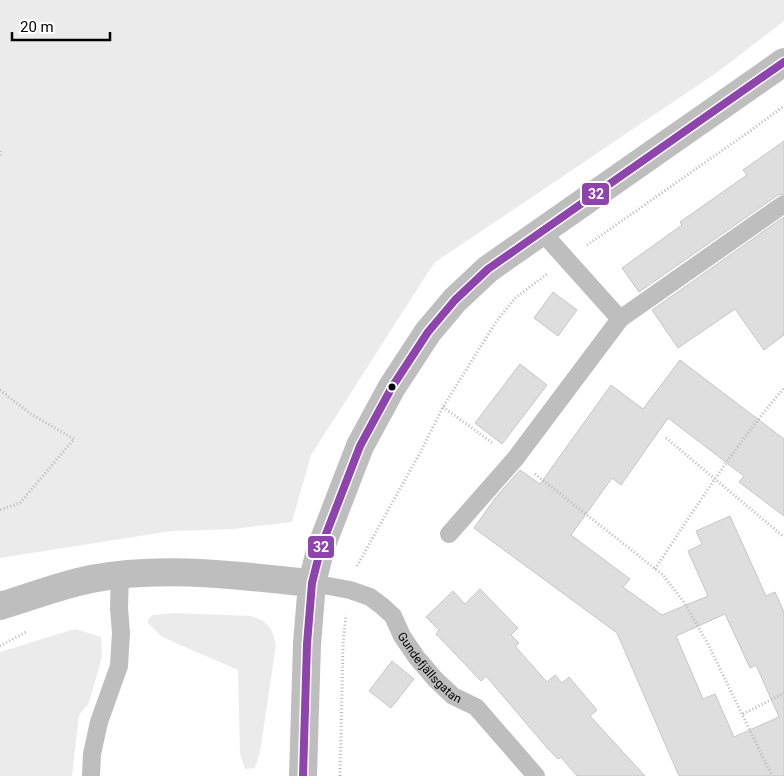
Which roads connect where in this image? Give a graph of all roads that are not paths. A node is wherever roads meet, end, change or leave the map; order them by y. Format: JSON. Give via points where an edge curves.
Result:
{"nodes":[{"id":1,"x":784,"y":62,"type":"edge"},
{"id":2,"x":784,"y":204,"type":"edge"},
{"id":3,"x":542,"y":232,"type":"junction"},
{"id":4,"x":620,"y":319,"type":"junction"},
{"id":5,"x":449,"y":534,"type":"dead end"},
{"id":6,"x":120,"y":575,"type":"junction"},
{"id":7,"x":312,"y":583,"type":"junction"},
{"id":8,"x":0,"y":606,"type":"edge"},
{"id":9,"x":91,"y":776,"type":"edge"},
{"id":10,"x":303,"y":776,"type":"edge"},
{"id":11,"x":536,"y":776,"type":"edge"}],
"edges":[{"from":1,"to":3,"type":"street"},
{"from":2,"to":4,"type":"lane"},
{"from":3,"to":4,"type":"lane"},
{"from":3,"to":7,"type":"street","via":[[488,270],[455,300],[428,332],[392,387],[360,446],[321,547]]},
{"from":4,"to":5,"type":"lane","via":[[515,459]]},
{"from":6,"to":7,"type":"street","name":"Gundefjällsgatan","via":[[175,571]]},
{"from":6,"to":8,"type":"street","name":"Gundefjällsgatan","via":[[90,579]]},
{"from":6,"to":9,"type":"lane","via":[[122,633],[119,666],[100,722],[92,754]]},
{"from":7,"to":10,"type":"street"},
{"from":7,"to":11,"type":"lane","name":"Gundefjällsgatan","via":[[370,597],[393,616],[416,658],[453,696],[476,707]]}]}
